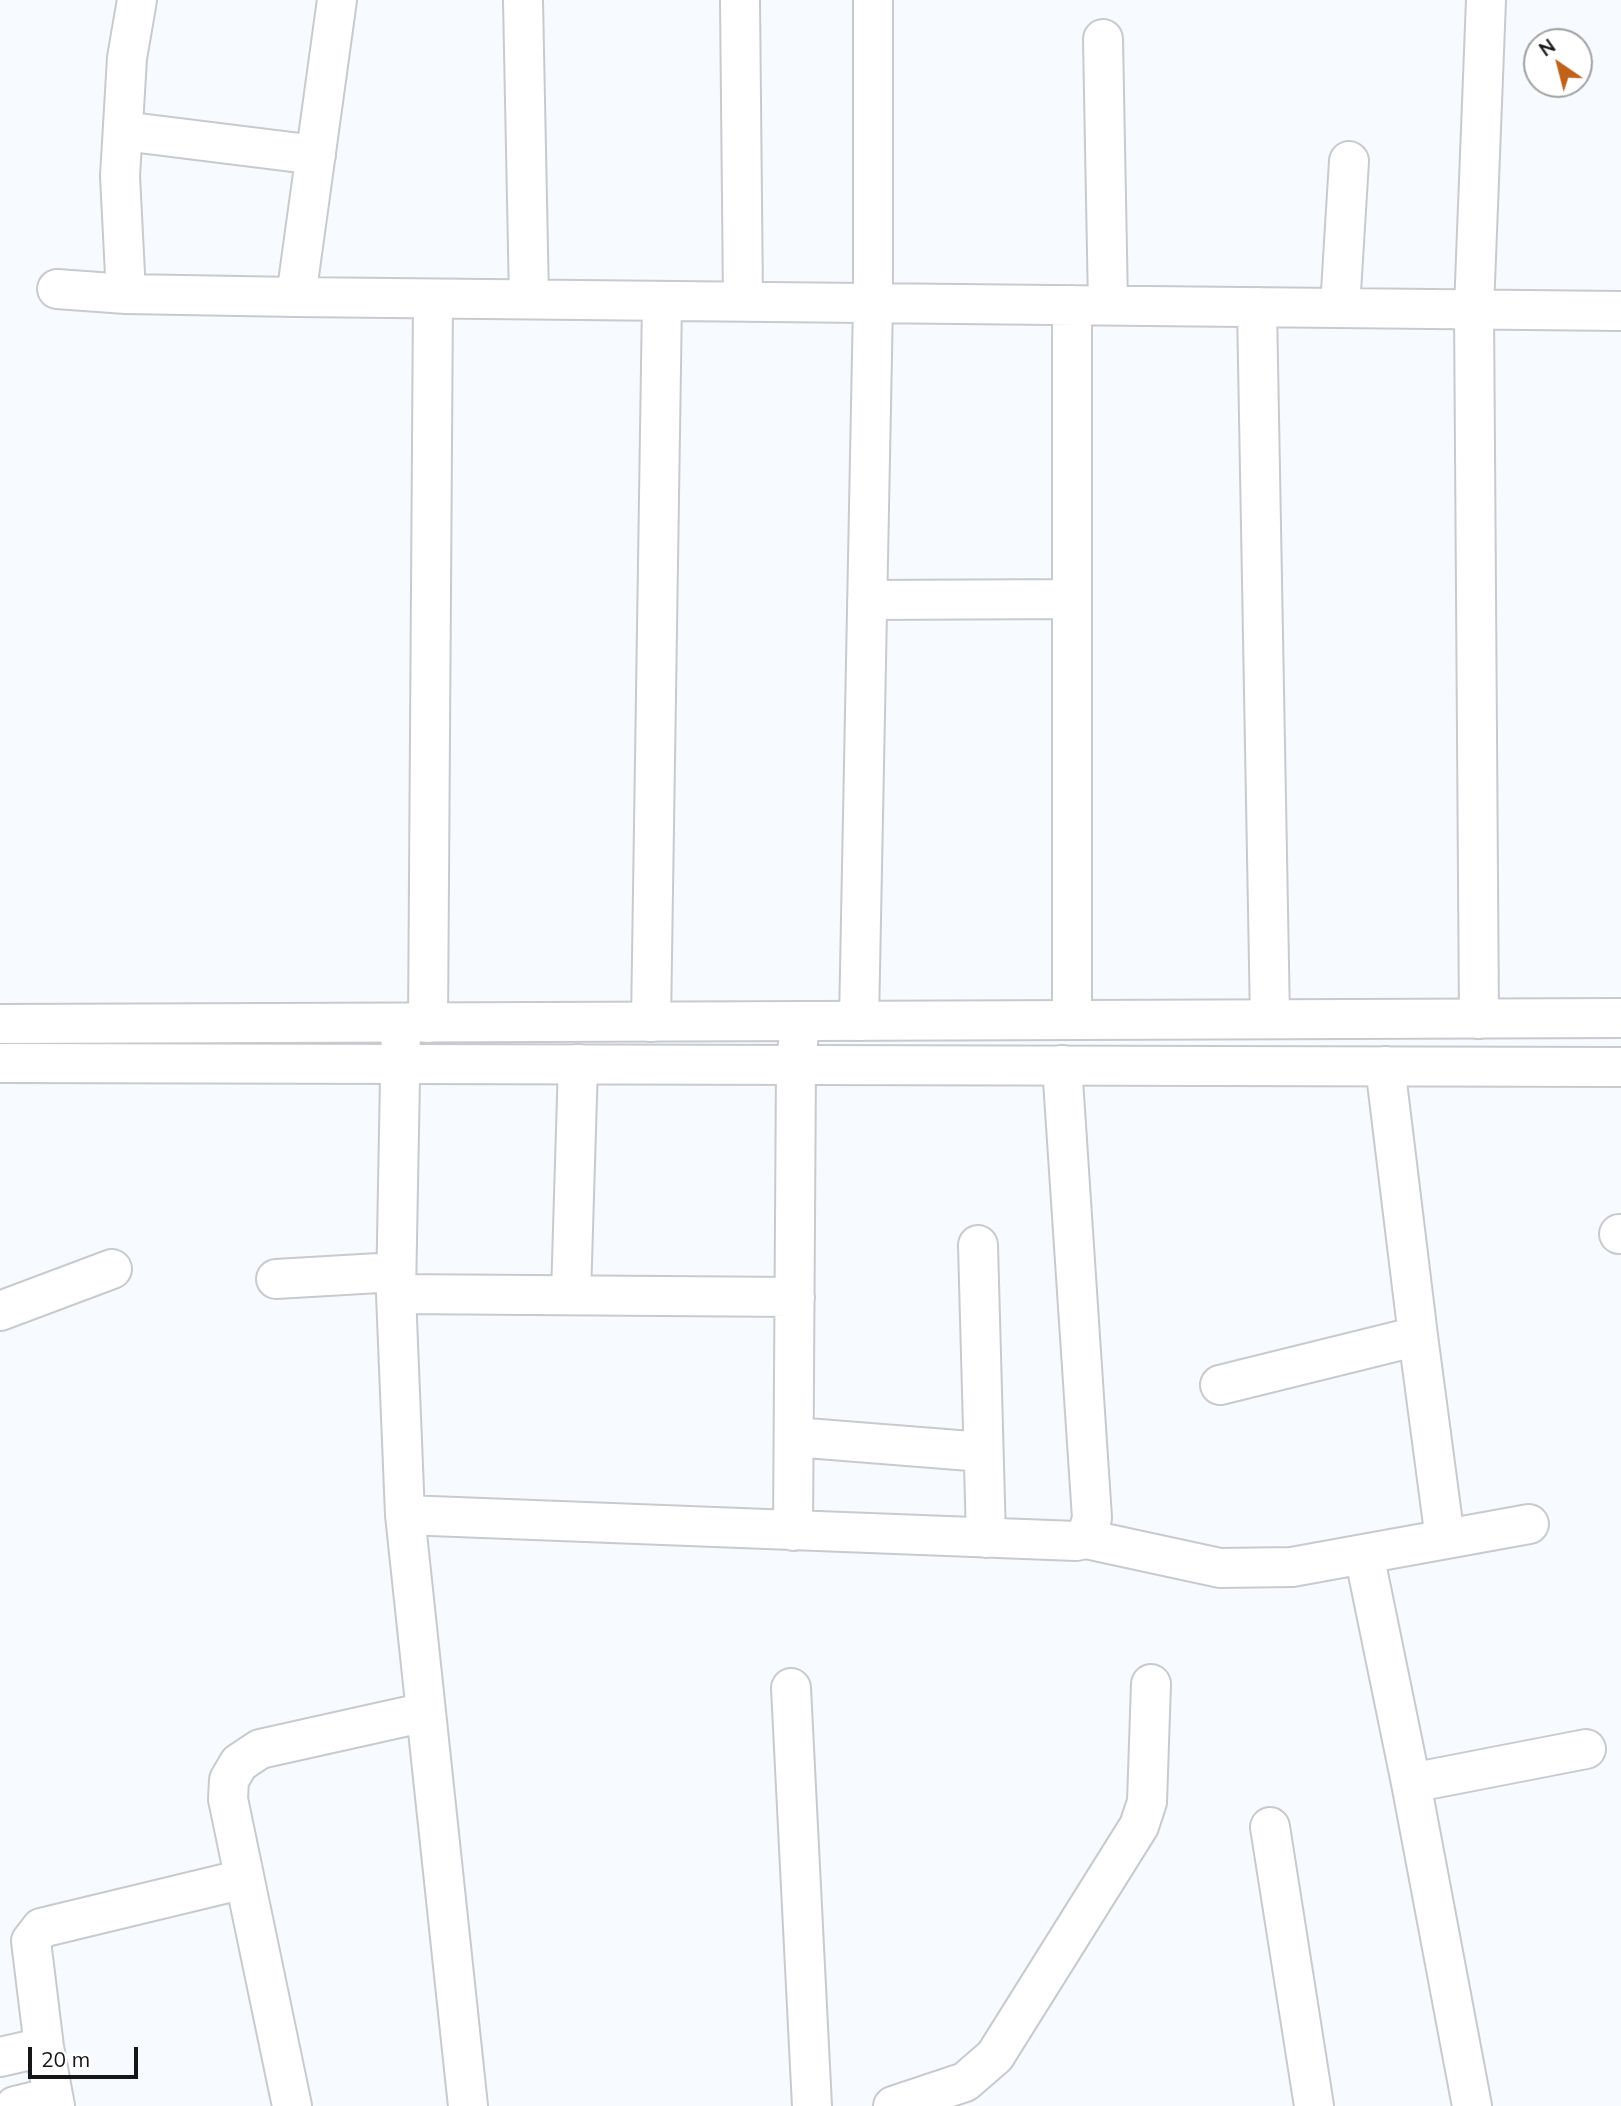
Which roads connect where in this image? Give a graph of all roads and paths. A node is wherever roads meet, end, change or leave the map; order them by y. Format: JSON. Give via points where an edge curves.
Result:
{"nodes":[{"id":1,"x":137,"y":0,"type":"edge"},
{"id":2,"x":337,"y":0,"type":"edge"},
{"id":3,"x":523,"y":0,"type":"edge"},
{"id":4,"x":740,"y":0,"type":"edge"},
{"id":5,"x":873,"y":0,"type":"edge"},
{"id":6,"x":1486,"y":0,"type":"edge"},
{"id":7,"x":1103,"y":39,"type":"dead end"},
{"id":8,"x":123,"y":131,"type":"junction"},
{"id":9,"x":316,"y":155,"type":"junction"},
{"id":10,"x":1349,"y":161,"type":"dead end"},
{"id":11,"x":57,"y":289,"type":"dead end"},
{"id":12,"x":126,"y":294,"type":"junction"},
{"id":13,"x":296,"y":297,"type":"junction"},
{"id":14,"x":433,"y":299,"type":"junction"},
{"id":15,"x":529,"y":299,"type":"junction"},
{"id":16,"x":662,"y":301,"type":"junction"},
{"id":17,"x":743,"y":302,"type":"junction"},
{"id":18,"x":873,"y":303,"type":"junction"},
{"id":19,"x":1090,"y":305,"type":"junction"},
{"id":20,"x":1257,"y":307,"type":"junction"},
{"id":21,"x":1339,"y":308,"type":"junction"},
{"id":22,"x":1474,"y":309,"type":"junction"},
{"id":23,"x":1621,"y":311,"type":"edge"},
{"id":24,"x":1072,"y":599,"type":"junction"},
{"id":25,"x":867,"y":600,"type":"junction"},
{"id":26,"x":1621,"y":1018,"type":"edge"},
{"id":27,"x":1479,"y":1019,"type":"junction"},
{"id":28,"x":1072,"y":1020,"type":"junction"},
{"id":29,"x":1269,"y":1020,"type":"junction"},
{"id":30,"x":800,"y":1021,"type":"junction"},
{"id":31,"x":859,"y":1021,"type":"junction"},
{"id":32,"x":651,"y":1022,"type":"junction"},
{"id":33,"x":414,"y":1023,"type":"junction"},
{"id":34,"x":0,"y":1024,"type":"edge"},
{"id":35,"x":0,"y":1063,"type":"edge"},
{"id":36,"x":399,"y":1064,"type":"junction"},
{"id":37,"x":578,"y":1064,"type":"junction"},
{"id":38,"x":796,"y":1065,"type":"junction"},
{"id":39,"x":1062,"y":1065,"type":"junction"},
{"id":40,"x":1385,"y":1066,"type":"junction"},
{"id":41,"x":1621,"y":1067,"type":"edge"},
{"id":42,"x":978,"y":1245,"type":"dead end"},
{"id":43,"x":112,"y":1269,"type":"dead end"},
{"id":44,"x":276,"y":1279,"type":"dead end"},
{"id":45,"x":396,"y":1283,"type":"junction"},
{"id":46,"x":571,"y":1295,"type":"junction"},
{"id":47,"x":795,"y":1297,"type":"junction"},
{"id":48,"x":0,"y":1311,"type":"edge"},
{"id":49,"x":1418,"y":1336,"type":"junction"},
{"id":50,"x":1220,"y":1385,"type":"dead end"},
{"id":51,"x":794,"y":1437,"type":"junction"},
{"id":52,"x":983,"y":1452,"type":"junction"},
{"id":53,"x":405,"y":1516,"type":"junction"},
{"id":54,"x":1529,"y":1524,"type":"dead end"},
{"id":55,"x":793,"y":1531,"type":"junction"},
{"id":56,"x":986,"y":1538,"type":"junction"},
{"id":57,"x":1086,"y":1539,"type":"junction"},
{"id":58,"x":1445,"y":1539,"type":"junction"},
{"id":59,"x":1364,"y":1554,"type":"junction"},
{"id":60,"x":1151,"y":1684,"type":"dead end"},
{"id":61,"x":791,"y":1688,"type":"dead end"},
{"id":62,"x":426,"y":1712,"type":"junction"},
{"id":63,"x":1586,"y":1749,"type":"dead end"},
{"id":64,"x":1411,"y":1783,"type":"junction"},
{"id":65,"x":1270,"y":1827,"type":"dead end"},
{"id":66,"x":244,"y":1879,"type":"junction"},
{"id":67,"x":44,"y":2047,"type":"junction"},
{"id":68,"x":0,"y":2057,"type":"edge"},
{"id":69,"x":54,"y":2102,"type":"edge"},
{"id":70,"x":15,"y":2106,"type":"edge"},
{"id":71,"x":292,"y":2106,"type":"edge"},
{"id":72,"x":468,"y":2106,"type":"edge"},
{"id":73,"x":812,"y":2106,"type":"edge"},
{"id":74,"x":893,"y":2106,"type":"edge"},
{"id":75,"x":1314,"y":2106,"type":"edge"},
{"id":76,"x":1472,"y":2106,"type":"edge"}],
"edges":[{"from":1,"to":8,"type":"street","via":[[127,58]]},
{"from":2,"to":9,"type":"street"},
{"from":3,"to":15,"type":"street"},
{"from":4,"to":17,"type":"street"},
{"from":5,"to":18,"type":"street"},
{"from":6,"to":22,"type":"street"},
{"from":7,"to":19,"type":"street"},
{"from":8,"to":9,"type":"street"},
{"from":8,"to":12,"type":"street","via":[[120,176]]},
{"from":9,"to":13,"type":"street"},
{"from":10,"to":21,"type":"street"},
{"from":11,"to":12,"type":"street"},
{"from":12,"to":13,"type":"street"},
{"from":13,"to":14,"type":"street"},
{"from":14,"to":15,"type":"street"},
{"from":14,"to":33,"type":"street"},
{"from":15,"to":16,"type":"street"},
{"from":16,"to":17,"type":"street"},
{"from":16,"to":32,"type":"street"},
{"from":17,"to":18,"type":"street"},
{"from":18,"to":19,"type":"street"},
{"from":18,"to":25,"type":"street"},
{"from":19,"to":20,"type":"street"},
{"from":19,"to":24,"type":"street"},
{"from":20,"to":21,"type":"street"},
{"from":20,"to":29,"type":"street"},
{"from":21,"to":22,"type":"street"},
{"from":22,"to":23,"type":"street"},
{"from":22,"to":27,"type":"street"},
{"from":24,"to":25,"type":"street"},
{"from":24,"to":28,"type":"street"},
{"from":25,"to":31,"type":"street"},
{"from":26,"to":27,"type":"street"},
{"from":27,"to":29,"type":"street"},
{"from":28,"to":29,"type":"street"},
{"from":28,"to":31,"type":"street"},
{"from":30,"to":31,"type":"street"},
{"from":30,"to":32,"type":"street"},
{"from":30,"to":38,"type":"street"},
{"from":32,"to":33,"type":"street"},
{"from":33,"to":34,"type":"street"},
{"from":33,"to":36,"type":"street"},
{"from":35,"to":36,"type":"street"},
{"from":36,"to":37,"type":"street"},
{"from":36,"to":45,"type":"street"},
{"from":37,"to":38,"type":"street"},
{"from":37,"to":46,"type":"street"},
{"from":38,"to":39,"type":"street"},
{"from":38,"to":47,"type":"street"},
{"from":39,"to":40,"type":"street"},
{"from":39,"to":57,"type":"street","via":[[1092,1518]]},
{"from":40,"to":41,"type":"street"},
{"from":40,"to":49,"type":"street"},
{"from":42,"to":52,"type":"street"},
{"from":43,"to":48,"type":"street"},
{"from":44,"to":45,"type":"street"},
{"from":45,"to":46,"type":"street"},
{"from":45,"to":53,"type":"street"},
{"from":46,"to":47,"type":"street"},
{"from":47,"to":51,"type":"street"},
{"from":49,"to":50,"type":"street"},
{"from":49,"to":58,"type":"street"},
{"from":51,"to":52,"type":"street"},
{"from":51,"to":55,"type":"street"},
{"from":52,"to":56,"type":"street"},
{"from":53,"to":55,"type":"street"},
{"from":53,"to":62,"type":"street"},
{"from":54,"to":58,"type":"street"},
{"from":55,"to":56,"type":"street"},
{"from":56,"to":57,"type":"street"},
{"from":57,"to":59,"type":"street","via":[[1220,1568],[1292,1567]]},
{"from":58,"to":59,"type":"street"},
{"from":59,"to":64,"type":"street"},
{"from":60,"to":74,"type":"street","via":[[1147,1802],[1139,1826],[995,2056],[965,2082]]},
{"from":61,"to":73,"type":"street"},
{"from":62,"to":66,"type":"street","via":[[260,1749],[239,1763],[229,1780],[228,1799]]},
{"from":62,"to":72,"type":"street"},
{"from":63,"to":64,"type":"street"},
{"from":64,"to":76,"type":"street"},
{"from":65,"to":75,"type":"street"},
{"from":66,"to":67,"type":"street","via":[[41,1928],[31,1941]]},
{"from":66,"to":71,"type":"street"},
{"from":67,"to":68,"type":"street"},
{"from":67,"to":69,"type":"street"},
{"from":69,"to":70,"type":"street"}]}
